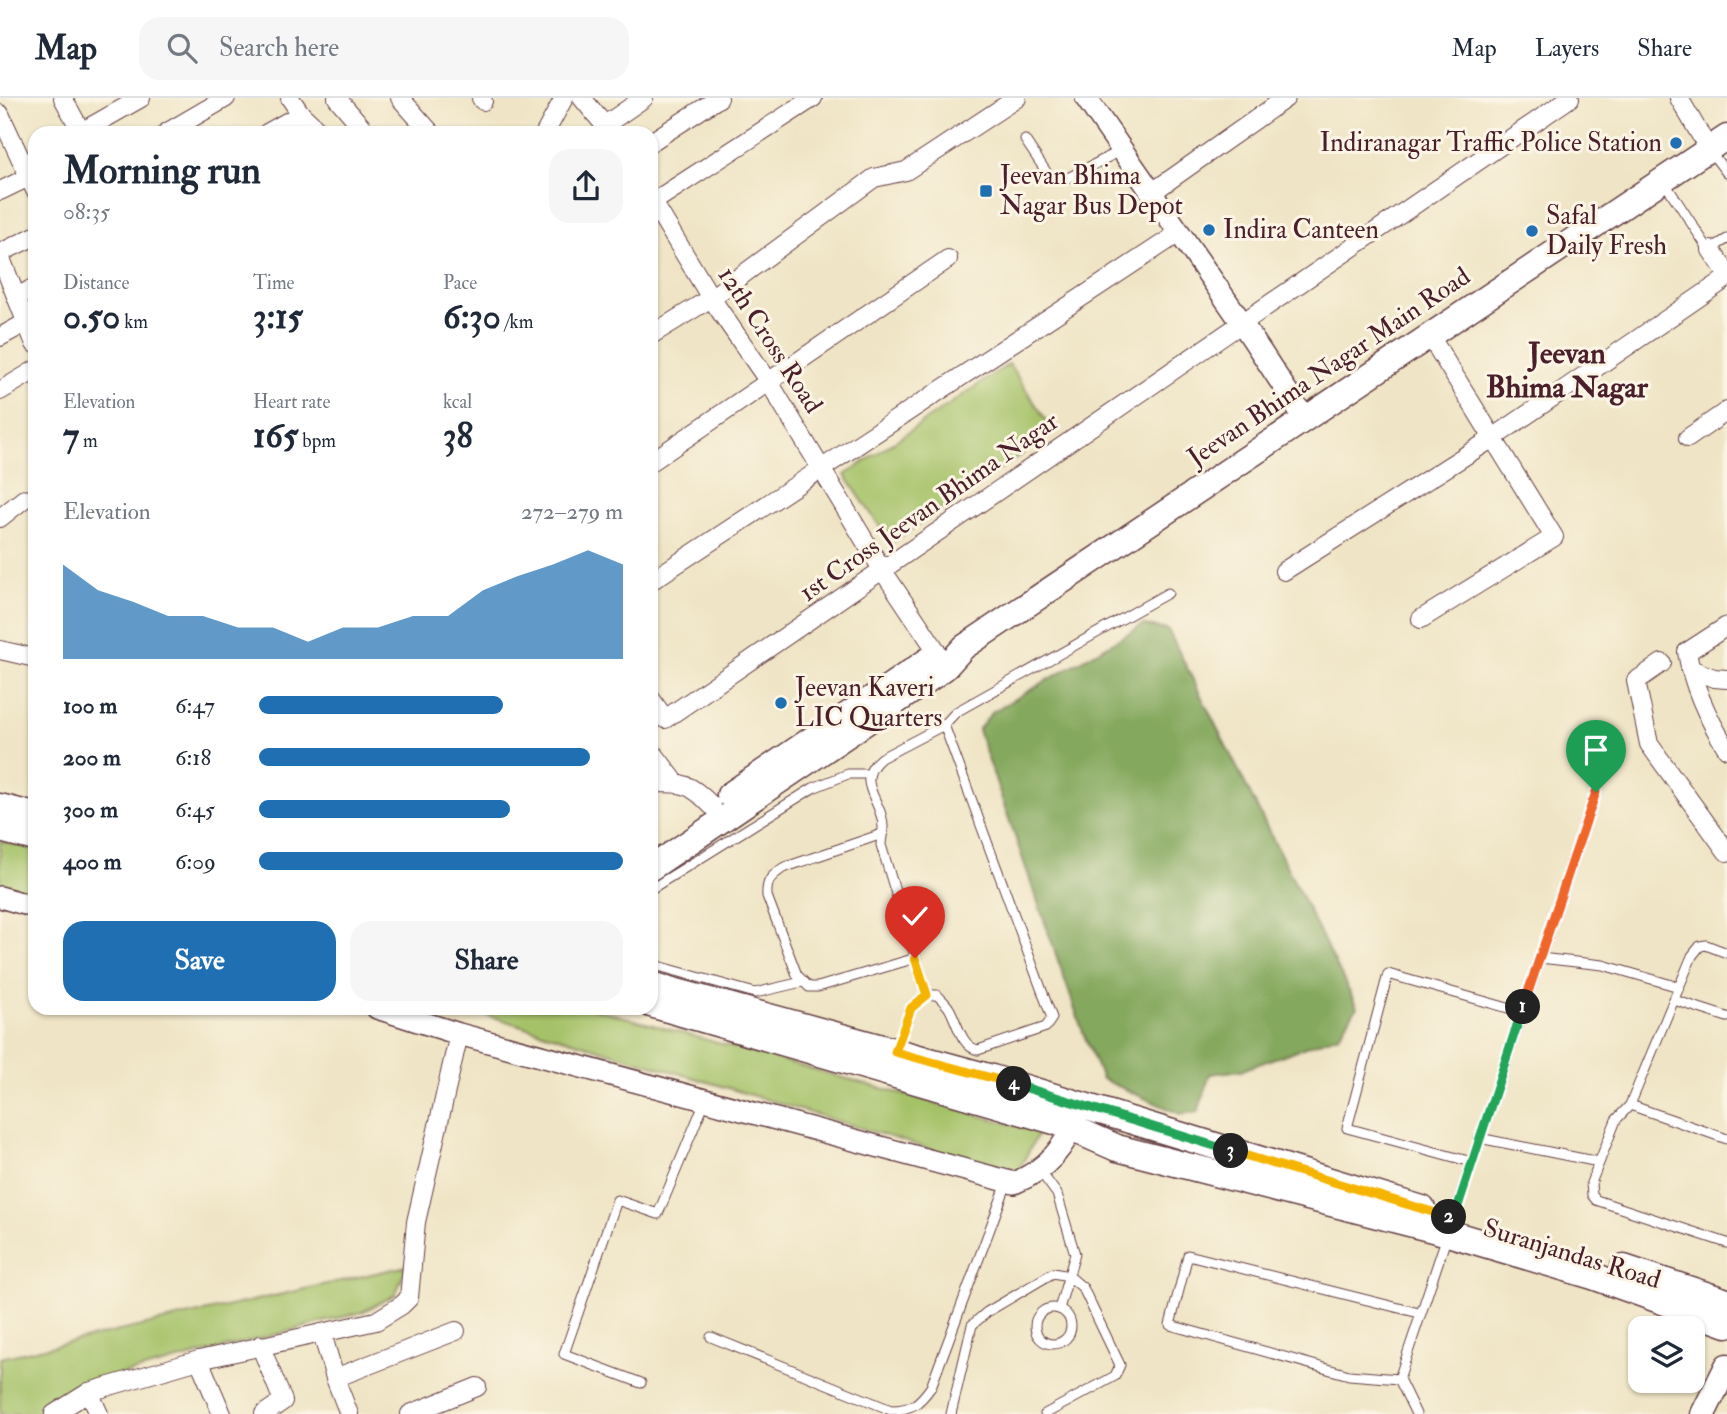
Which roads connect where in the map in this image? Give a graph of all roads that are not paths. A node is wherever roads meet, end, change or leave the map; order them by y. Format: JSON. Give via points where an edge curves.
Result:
{"nodes":[{"id":1,"x":63,"y":98,"type":"edge"},
{"id":2,"x":141,"y":98,"type":"edge"},
{"id":3,"x":226,"y":98,"type":"edge"},
{"id":4,"x":290,"y":98,"type":"edge"},
{"id":5,"x":337,"y":98,"type":"edge"},
{"id":6,"x":400,"y":98,"type":"edge"},
{"id":7,"x":564,"y":98,"type":"edge"},
{"id":8,"x":582,"y":98,"type":"edge"},
{"id":9,"x":644,"y":98,"type":"edge"},
{"id":10,"x":719,"y":98,"type":"edge"},
{"id":11,"x":813,"y":98,"type":"edge"},
{"id":12,"x":1017,"y":98,"type":"edge"},
{"id":13,"x":1286,"y":98,"type":"edge"},
{"id":14,"x":1570,"y":98,"type":"edge"},
{"id":15,"x":1679,"y":98,"type":"edge"},
{"id":16,"x":1089,"y":99,"type":"edge"},
{"id":17,"x":0,"y":114,"type":"edge"},
{"id":18,"x":301,"y":114,"type":"junction"},
{"id":19,"x":79,"y":126,"type":"edge"},
{"id":20,"x":92,"y":126,"type":"edge"},
{"id":21,"x":178,"y":126,"type":"edge"},
{"id":22,"x":280,"y":126,"type":"edge"},
{"id":23,"x":314,"y":126,"type":"edge"},
{"id":24,"x":361,"y":126,"type":"edge"},
{"id":25,"x":425,"y":126,"type":"edge"},
{"id":26,"x":552,"y":126,"type":"edge"},
{"id":27,"x":605,"y":126,"type":"edge"},
{"id":28,"x":611,"y":126,"type":"edge"},
{"id":29,"x":658,"y":137,"type":"edge"},
{"id":30,"x":1025,"y":139,"type":"dead end"},
{"id":31,"x":1718,"y":143,"type":"edge"},
{"id":32,"x":1122,"y":150,"type":"junction"},
{"id":33,"x":28,"y":170,"type":"edge"},
{"id":34,"x":1727,"y":173,"type":"edge"},
{"id":35,"x":1662,"y":178,"type":"junction"},
{"id":36,"x":28,"y":182,"type":"edge"},
{"id":37,"x":0,"y":191,"type":"edge"},
{"id":38,"x":1151,"y":193,"type":"junction"},
{"id":39,"x":658,"y":199,"type":"edge"},
{"id":40,"x":658,"y":210,"type":"edge"},
{"id":41,"x":1179,"y":233,"type":"junction"},
{"id":42,"x":1727,"y":239,"type":"edge"},
{"id":43,"x":28,"y":240,"type":"edge"},
{"id":44,"x":1711,"y":250,"type":"junction"},
{"id":45,"x":0,"y":254,"type":"edge"},
{"id":46,"x":948,"y":259,"type":"dead end"},
{"id":47,"x":1727,"y":273,"type":"edge"},
{"id":48,"x":1727,"y":278,"type":"edge"},
{"id":49,"x":28,"y":291,"type":"edge"},
{"id":50,"x":17,"y":297,"type":"junction"},
{"id":51,"x":711,"y":299,"type":"junction"},
{"id":52,"x":27,"y":322,"type":"joint"},
{"id":53,"x":1242,"y":323,"type":"junction"},
{"id":54,"x":658,"y":331,"type":"edge"},
{"id":55,"x":1430,"y":336,"type":"junction"},
{"id":56,"x":0,"y":337,"type":"edge"},
{"id":57,"x":28,"y":374,"type":"edge"},
{"id":58,"x":769,"y":382,"type":"junction"},
{"id":59,"x":0,"y":391,"type":"edge"},
{"id":60,"x":1727,"y":411,"type":"edge"},
{"id":61,"x":1305,"y":419,"type":"junction"},
{"id":62,"x":1493,"y":438,"type":"junction"},
{"id":63,"x":1688,"y":438,"type":"dead end"},
{"id":64,"x":658,"y":457,"type":"edge"},
{"id":65,"x":821,"y":471,"type":"junction"},
{"id":66,"x":24,"y":499,"type":"dead end"},
{"id":67,"x":0,"y":518,"type":"edge"},
{"id":68,"x":883,"y":571,"type":"junction"},
{"id":69,"x":1284,"y":571,"type":"dead end"},
{"id":70,"x":658,"y":576,"type":"edge"},
{"id":71,"x":1168,"y":593,"type":"dead end"},
{"id":72,"x":1421,"y":619,"type":"dead end"},
{"id":73,"x":1727,"y":626,"type":"edge"},
{"id":74,"x":0,"y":650,"type":"edge"},
{"id":75,"x":28,"y":656,"type":"edge"},
{"id":76,"x":942,"y":661,"type":"junction"},
{"id":77,"x":1689,"y":661,"type":"junction"},
{"id":78,"x":1662,"y":663,"type":"dead end"},
{"id":79,"x":1727,"y":679,"type":"edge"},
{"id":80,"x":658,"y":709,"type":"edge"},
{"id":81,"x":944,"y":725,"type":"junction"},
{"id":82,"x":1727,"y":748,"type":"edge"},
{"id":83,"x":658,"y":759,"type":"edge"},
{"id":84,"x":869,"y":774,"type":"junction"},
{"id":85,"x":658,"y":783,"type":"edge"},
{"id":86,"x":677,"y":783,"type":"junction"},
{"id":87,"x":1596,"y":792,"type":"dead end"},
{"id":88,"x":712,"y":806,"type":"junction"},
{"id":89,"x":0,"y":807,"type":"edge"},
{"id":90,"x":28,"y":815,"type":"edge"},
{"id":91,"x":0,"y":829,"type":"edge"},
{"id":92,"x":882,"y":834,"type":"junction"},
{"id":93,"x":28,"y":836,"type":"edge"},
{"id":94,"x":658,"y":844,"type":"edge"},
{"id":95,"x":1727,"y":852,"type":"edge"},
{"id":96,"x":658,"y":863,"type":"edge"},
{"id":97,"x":658,"y":885,"type":"edge"},
{"id":98,"x":0,"y":897,"type":"edge"},
{"id":99,"x":28,"y":905,"type":"edge"},
{"id":100,"x":1727,"y":953,"type":"edge"},
{"id":101,"x":915,"y":958,"type":"junction"},
{"id":102,"x":1540,"y":958,"type":"junction"},
{"id":103,"x":658,"y":966,"type":"edge"},
{"id":104,"x":802,"y":982,"type":"junction"},
{"id":105,"x":658,"y":987,"type":"edge"},
{"id":106,"x":1679,"y":987,"type":"junction"},
{"id":107,"x":927,"y":995,"type":"junction"},
{"id":108,"x":1674,"y":1000,"type":"junction"},
{"id":109,"x":658,"y":1006,"type":"edge"},
{"id":110,"x":1522,"y":1012,"type":"junction"},
{"id":111,"x":399,"y":1015,"type":"edge"},
{"id":112,"x":1727,"y":1017,"type":"edge"},
{"id":113,"x":459,"y":1034,"type":"junction"},
{"id":114,"x":895,"y":1052,"type":"junction"},
{"id":115,"x":705,"y":1101,"type":"junction"},
{"id":116,"x":1630,"y":1105,"type":"junction"},
{"id":117,"x":1077,"y":1117,"type":"junction"},
{"id":118,"x":1479,"y":1138,"type":"junction"},
{"id":119,"x":1727,"y":1139,"type":"edge"},
{"id":120,"x":1472,"y":1162,"type":"junction"},
{"id":121,"x":1599,"y":1163,"type":"junction"},
{"id":122,"x":1040,"y":1171,"type":"junction"},
{"id":123,"x":1008,"y":1181,"type":"junction"},
{"id":124,"x":1451,"y":1226,"type":"junction"},
{"id":125,"x":1727,"y":1243,"type":"edge"},
{"id":126,"x":1069,"y":1276,"type":"junction"},
{"id":127,"x":1727,"y":1302,"type":"edge"},
{"id":128,"x":1059,"y":1309,"type":"junction"},
{"id":129,"x":1419,"y":1313,"type":"junction"},
{"id":130,"x":1727,"y":1324,"type":"edge"},
{"id":131,"x":456,"y":1331,"type":"dead end"},
{"id":132,"x":322,"y":1333,"type":"junction"},
{"id":133,"x":712,"y":1337,"type":"dead end"},
{"id":134,"x":260,"y":1345,"type":"junction"},
{"id":135,"x":199,"y":1360,"type":"junction"},
{"id":136,"x":1727,"y":1366,"type":"edge"},
{"id":137,"x":335,"y":1378,"type":"junction"},
{"id":138,"x":1399,"y":1379,"type":"junction"},
{"id":139,"x":641,"y":1383,"type":"dead end"},
{"id":140,"x":477,"y":1387,"type":"dead end"},
{"id":141,"x":89,"y":1392,"type":"junction"},
{"id":142,"x":54,"y":1414,"type":"edge"},
{"id":143,"x":99,"y":1414,"type":"edge"},
{"id":144,"x":222,"y":1414,"type":"edge"},
{"id":145,"x":264,"y":1414,"type":"edge"},
{"id":146,"x":349,"y":1414,"type":"edge"},
{"id":147,"x":410,"y":1414,"type":"edge"},
{"id":148,"x":951,"y":1414,"type":"edge"},
{"id":149,"x":1045,"y":1414,"type":"edge"},
{"id":150,"x":1416,"y":1414,"type":"edge"},
{"id":151,"x":1703,"y":1414,"type":"edge"}],
"edges":[{"from":1,"to":19,"type":"street"},
{"from":2,"to":20,"type":"street"},
{"from":3,"to":21,"type":"street"},
{"from":4,"to":18,"type":"street"},
{"from":5,"to":24,"type":"street"},
{"from":6,"to":25,"type":"street"},
{"from":7,"to":26,"type":"street"},
{"from":8,"to":27,"type":"street"},
{"from":9,"to":28,"type":"street"},
{"from":10,"to":29,"type":"street"},
{"from":11,"to":39,"type":"street","name":"12th Cross Road"},
{"from":12,"to":51,"type":"street","via":[[906,171],[874,178]]},
{"from":13,"to":38,"type":"street"},
{"from":14,"to":53,"type":"street","name":"1st Cross Jeevan Bhima Nagar"},
{"from":15,"to":31,"type":"street"},
{"from":16,"to":32,"type":"street"},
{"from":17,"to":33,"type":"street"},
{"from":18,"to":22,"type":"street"},
{"from":18,"to":23,"type":"street"},
{"from":30,"to":32,"type":"lane","via":[[1049,177],[1066,178]]},
{"from":31,"to":34,"type":"lane"},
{"from":31,"to":35,"type":"main road","name":"Jeevan Bhima Nagar Main Road"},
{"from":32,"to":38,"type":"street"},
{"from":35,"to":44,"type":"lane"},
{"from":35,"to":55,"type":"main road","name":"Jeevan Bhima Nagar Main Road"},
{"from":36,"to":37,"type":"street"},
{"from":38,"to":41,"type":"street"},
{"from":40,"to":51,"type":"street","name":"12th Cross Road"},
{"from":41,"to":53,"type":"street"},
{"from":41,"to":65,"type":"street"},
{"from":42,"to":44,"type":"lane"},
{"from":43,"to":45,"type":"street"},
{"from":44,"to":47,"type":"street"},
{"from":45,"to":50,"type":"street"},
{"from":46,"to":58,"type":"street"},
{"from":48,"to":62,"type":"street"},
{"from":49,"to":50,"type":"street"},
{"from":50,"to":52,"type":"street"},
{"from":51,"to":54,"type":"street"},
{"from":51,"to":58,"type":"street","name":"12th Cross Road"},
{"from":52,"to":56,"type":"street"},
{"from":53,"to":61,"type":"street"},
{"from":53,"to":68,"type":"street","name":"1st Cross Jeevan Bhima Nagar"},
{"from":55,"to":61,"type":"main road","name":"Jeevan Bhima Nagar Main Road"},
{"from":55,"to":62,"type":"street"},
{"from":57,"to":59,"type":"street"},
{"from":58,"to":64,"type":"street"},
{"from":58,"to":65,"type":"street","name":"12th Cross Road"},
{"from":60,"to":63,"type":"street"},
{"from":61,"to":76,"type":"main road","name":"Jeevan Bhima Nagar Main Road"},
{"from":62,"to":69,"type":"street"},
{"from":62,"to":72,"type":"street","via":[[1554,537]]},
{"from":65,"to":68,"type":"street","name":"12th Cross Road"},
{"from":65,"to":70,"type":"street"},
{"from":66,"to":67,"type":"street"},
{"from":68,"to":76,"type":"street","name":"12th Cross Road"},
{"from":68,"to":80,"type":"street","name":"1st Cross Jeevan Bhima Nagar","via":[[665,719]]},
{"from":71,"to":81,"type":"lane","via":[[956,712]]},
{"from":73,"to":77,"type":"street"},
{"from":74,"to":75,"type":"street"},
{"from":76,"to":88,"type":"main road","name":"Jeevan Bhima Nagar Main Road"},
{"from":76,"to":96,"type":"main road","name":"Jeevan Bhima Nagar Main Road"},
{"from":77,"to":79,"type":"street","via":[[1714,678]]},
{"from":77,"to":82,"type":"street","via":[[1709,721]]},
{"from":78,"to":95,"type":"street","via":[[1636,681],[1649,744]]},
{"from":81,"to":84,"type":"lane","via":[[881,758]]},
{"from":81,"to":107,"type":"lane","via":[[1052,1018],[1046,1027],[972,1049],[949,1007],[937,995]]},
{"from":83,"to":86,"type":"street"},
{"from":84,"to":92,"type":"lane"},
{"from":84,"to":97,"type":"lane","via":[[848,774],[813,788]]},
{"from":85,"to":86,"type":"street"},
{"from":86,"to":88,"type":"street","via":[[696,789]]},
{"from":87,"to":102,"type":"lane"},
{"from":88,"to":94,"type":"main road","name":"Jeevan Bhima Nagar Main Road"},
{"from":89,"to":90,"type":"main road"},
{"from":91,"to":93,"type":"main road"},
{"from":92,"to":101,"type":"lane","via":[[881,845]]},
{"from":92,"to":104,"type":"lane","via":[[793,864],[766,884]]},
{"from":98,"to":99,"type":"street"},
{"from":100,"to":106,"type":"lane","via":[[1700,946]]},
{"from":101,"to":104,"type":"lane","via":[[818,987]]},
{"from":101,"to":107,"type":"lane"},
{"from":102,"to":106,"type":"lane","via":[[1603,965]]},
{"from":102,"to":110,"type":"lane"},
{"from":103,"to":104,"type":"lane","via":[[755,993]]},
{"from":105,"to":114,"type":"main road","name":"Suranjandas Road"},
{"from":106,"to":108,"type":"lane"},
{"from":107,"to":114,"type":"lane","via":[[911,1008]]},
{"from":108,"to":112,"type":"lane"},
{"from":108,"to":116,"type":"lane"},
{"from":109,"to":117,"type":"main road","name":"Suranjandas Road","via":[[1058,1122]]},
{"from":110,"to":118,"type":"lane"},
{"from":110,"to":120,"type":"lane","via":[[1388,974],[1347,1128]]},
{"from":111,"to":113,"type":"street"},
{"from":113,"to":115,"type":"street"},
{"from":113,"to":132,"type":"street","via":[[416,1222],[409,1297],[376,1321]]},
{"from":114,"to":117,"type":"main road","name":"Suranjandas Road","via":[[992,1077]]},
{"from":115,"to":123,"type":"street"},
{"from":115,"to":139,"type":"lane","via":[[658,1214],[617,1200],[564,1354]]},
{"from":116,"to":119,"type":"lane"},
{"from":116,"to":121,"type":"lane","via":[[1616,1120]]},
{"from":117,"to":122,"type":"street","via":[[1070,1135]]},
{"from":117,"to":124,"type":"main road","name":"Suranjandas Road","via":[[1117,1148]]},
{"from":118,"to":120,"type":"lane"},
{"from":118,"to":121,"type":"lane"},
{"from":120,"to":124,"type":"lane"},
{"from":121,"to":125,"type":"lane","via":[[1591,1183],[1596,1200]]},
{"from":122,"to":123,"type":"street","via":[[1014,1183]]},
{"from":122,"to":126,"type":"lane","via":[[1058,1194],[1073,1245]]},
{"from":123,"to":133,"type":"lane","via":[[931,1387],[916,1405],[891,1410]]},
{"from":124,"to":127,"type":"main road","name":"Suranjandas Road","via":[[1603,1261]]},
{"from":124,"to":129,"type":"lane"},
{"from":124,"to":130,"type":"main road","name":"Suranjandas Road"},
{"from":126,"to":128,"type":"lane"},
{"from":126,"to":148,"type":"lane","via":[[1053,1273],[972,1325]]},
{"from":126,"to":149,"type":"lane","via":[[1083,1288],[1120,1365],[1115,1376]]},
{"from":128,"to":128,"type":"lane","via":[[1069,1317],[1069,1335],[1059,1343],[1047,1344],[1037,1336],[1037,1317],[1046,1309]]},
{"from":129,"to":138,"type":"lane"},
{"from":129,"to":138,"type":"lane","via":[[1188,1255],[1170,1325],[1349,1375]]},
{"from":131,"to":137,"type":"street"},
{"from":132,"to":134,"type":"street"},
{"from":132,"to":137,"type":"street"},
{"from":134,"to":135,"type":"street"},
{"from":134,"to":145,"type":"street","via":[[283,1401]]},
{"from":135,"to":141,"type":"street"},
{"from":135,"to":144,"type":"street"},
{"from":136,"to":151,"type":"main road"},
{"from":137,"to":146,"type":"street"},
{"from":138,"to":150,"type":"lane"},
{"from":140,"to":147,"type":"street"},
{"from":141,"to":142,"type":"street"},
{"from":141,"to":143,"type":"street"}]}
